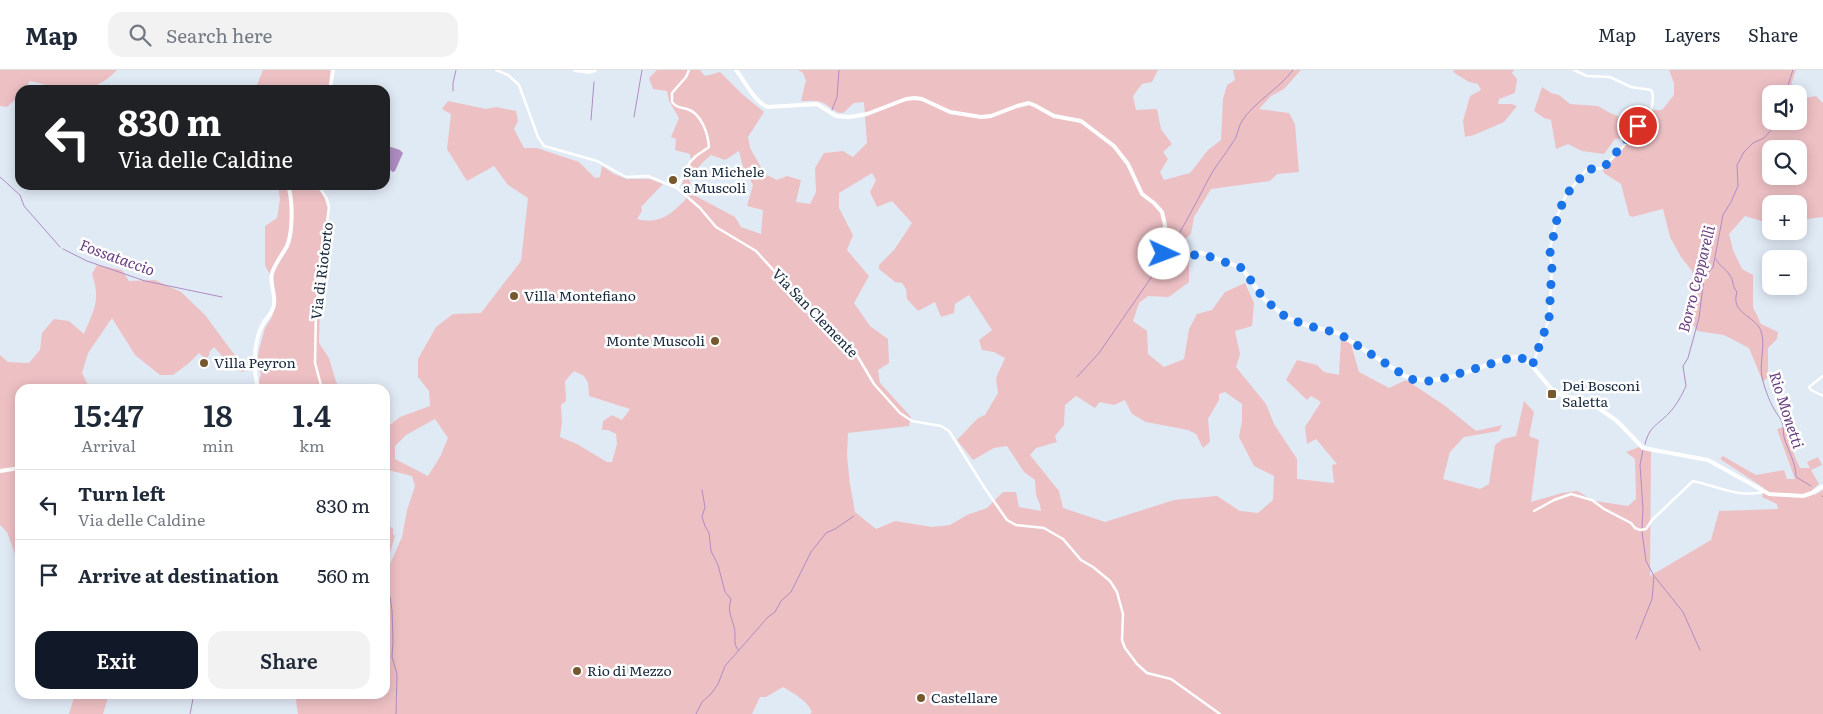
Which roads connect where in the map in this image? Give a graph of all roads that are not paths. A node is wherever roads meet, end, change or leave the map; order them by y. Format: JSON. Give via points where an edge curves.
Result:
{"nodes":[{"id":1,"x":334,"y":70,"type":"edge"},
{"id":2,"x":496,"y":70,"type":"edge"},
{"id":3,"x":576,"y":70,"type":"edge"},
{"id":4,"x":595,"y":70,"type":"edge"},
{"id":5,"x":689,"y":70,"type":"edge"},
{"id":6,"x":736,"y":70,"type":"edge"},
{"id":7,"x":1574,"y":70,"type":"edge"},
{"id":8,"x":331,"y":85,"type":"edge"},
{"id":9,"x":677,"y":188,"type":"junction"},
{"id":10,"x":289,"y":190,"type":"edge"},
{"id":11,"x":321,"y":190,"type":"edge"},
{"id":12,"x":1532,"y":366,"type":"junction"},
{"id":13,"x":1823,"y":376,"type":"edge"},
{"id":14,"x":257,"y":384,"type":"edge"},
{"id":15,"x":321,"y":384,"type":"edge"},
{"id":16,"x":1823,"y":396,"type":"edge"},
{"id":17,"x":1823,"y":486,"type":"edge"},
{"id":18,"x":1763,"y":492,"type":"junction"},
{"id":19,"x":1534,"y":511,"type":"dead end"},
{"id":20,"x":1220,"y":714,"type":"edge"}],
"edges":[{"from":1,"to":8,"type":"main road"},
{"from":2,"to":9,"type":"street","name":"Via San Clemente","via":[[519,85],[544,146],[597,161],[626,177],[648,176]]},
{"from":3,"to":4,"type":"main road"},
{"from":5,"to":9,"type":"street","via":[[671,98],[675,105],[688,109],[700,120],[709,146],[690,162]]},
{"from":6,"to":12,"type":"main road","via":[[760,102],[768,107],[817,104],[836,116],[850,117],[915,98],[950,112],[981,117],[1029,104],[1054,116],[1081,121],[1114,146],[1128,164],[1142,194],[1162,212],[1166,257],[1202,254],[1242,268],[1264,299],[1287,318],[1338,333],[1410,379],[1435,381],[1513,357],[1525,359]]},
{"from":7,"to":12,"type":"street","via":[[1588,76],[1610,77],[1652,91],[1653,95],[1651,109],[1631,137],[1602,168],[1586,170],[1566,195],[1558,214],[1550,253],[1549,319]]},
{"from":9,"to":20,"type":"street","name":"Via San Clemente","via":[[716,227],[756,251],[808,308],[846,342],[874,384],[900,413],[912,421],[949,431],[1007,520],[1016,525],[1044,528],[1063,539],[1080,560],[1110,581],[1122,606],[1122,640],[1137,664],[1147,672],[1171,679]]},
{"from":10,"to":14,"type":"main road","via":[[290,235],[271,275],[274,308],[263,325],[255,355]]},
{"from":11,"to":15,"type":"street","name":"Via di Riotorto","via":[[329,207],[316,305],[314,360]]},
{"from":12,"to":18,"type":"main road","via":[[1554,392],[1587,400],[1617,421],[1643,448],[1713,462]]},
{"from":13,"to":16,"type":"street","via":[[1810,387]]},
{"from":17,"to":18,"type":"main road","via":[[1803,496]]},
{"from":18,"to":19,"type":"street","via":[[1730,492],[1693,481],[1646,529],[1640,530],[1592,500],[1571,494]]}]}
